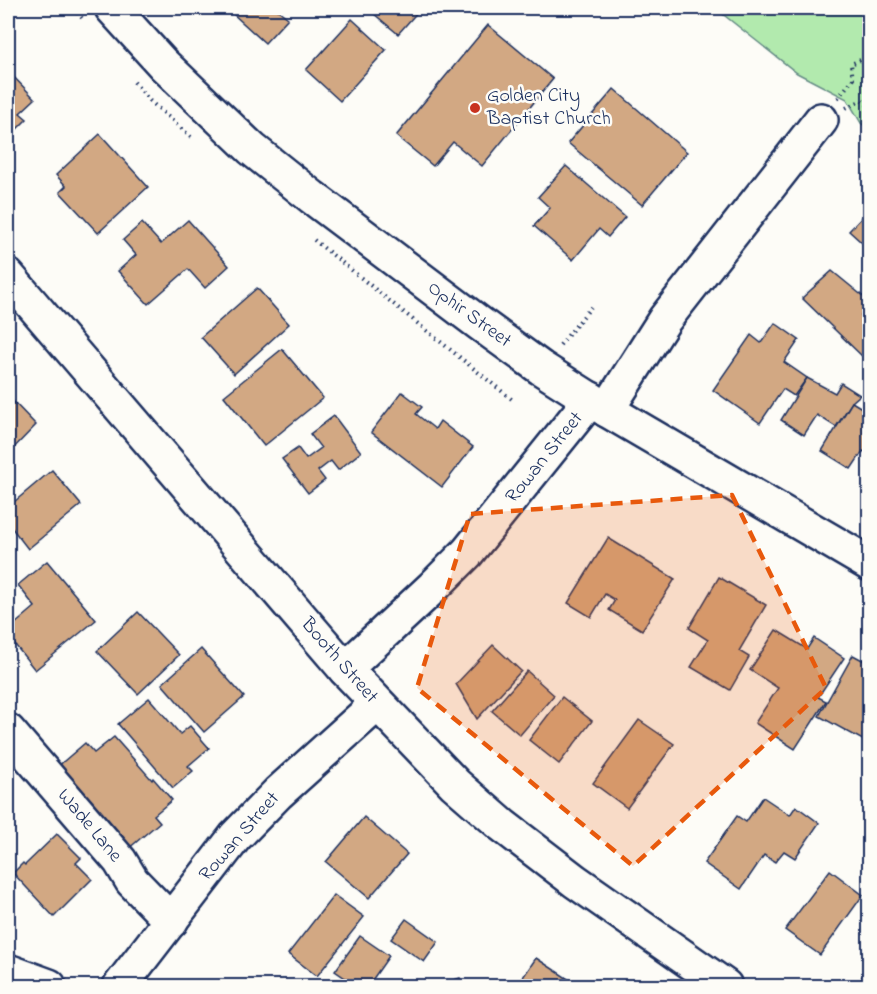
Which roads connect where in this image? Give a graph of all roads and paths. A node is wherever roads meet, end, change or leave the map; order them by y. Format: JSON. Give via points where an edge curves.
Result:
{"nodes":[{"id":1,"x":112,"y":8,"type":"edge"},
{"id":2,"x":870,"y":56,"type":"edge"},
{"id":3,"x":821,"y":120,"type":"joint"},
{"id":4,"x":8,"y":276,"type":"edge"},
{"id":5,"x":591,"y":307,"type":"dead end"},
{"id":6,"x":560,"y":346,"type":"dead end"},
{"id":7,"x":599,"y":405,"type":"junction"},
{"id":8,"x":870,"y":564,"type":"edge"},
{"id":9,"x":345,"y":669,"type":"junction"},
{"id":10,"x":377,"y":704,"type":"junction"},
{"id":11,"x":8,"y":731,"type":"edge"},
{"id":12,"x":171,"y":921,"type":"junction"},
{"id":13,"x":8,"y":971,"type":"edge"},
{"id":14,"x":49,"y":987,"type":"edge"},
{"id":15,"x":120,"y":987,"type":"edge"},
{"id":16,"x":725,"y":987,"type":"edge"}],
"edges":[{"from":1,"to":7,"type":"street","name":"Ophir Street","via":[[163,64],[252,149],[479,323]]},
{"from":2,"to":3,"type":"path","via":[[850,64],[853,79]]},
{"from":3,"to":7,"type":"street","name":"Rowan Street"},
{"from":4,"to":9,"type":"street","name":"Booth Street"},
{"from":5,"to":6,"type":"path"},
{"from":7,"to":8,"type":"street","name":"Ophir Street"},
{"from":7,"to":9,"type":"street","name":"Rowan Street","via":[[467,553]]},
{"from":9,"to":10,"type":"street","name":"Booth Street"},
{"from":10,"to":12,"type":"street","name":"Rowan Street","via":[[234,837]]},
{"from":10,"to":16,"type":"street","name":"Booth Street","via":[[455,784],[502,825]]},
{"from":11,"to":12,"type":"street","name":"Wade Lane","via":[[120,861],[132,881]]},
{"from":12,"to":15,"type":"street","name":"Rowan Street"},
{"from":13,"to":14,"type":"street"}]}
